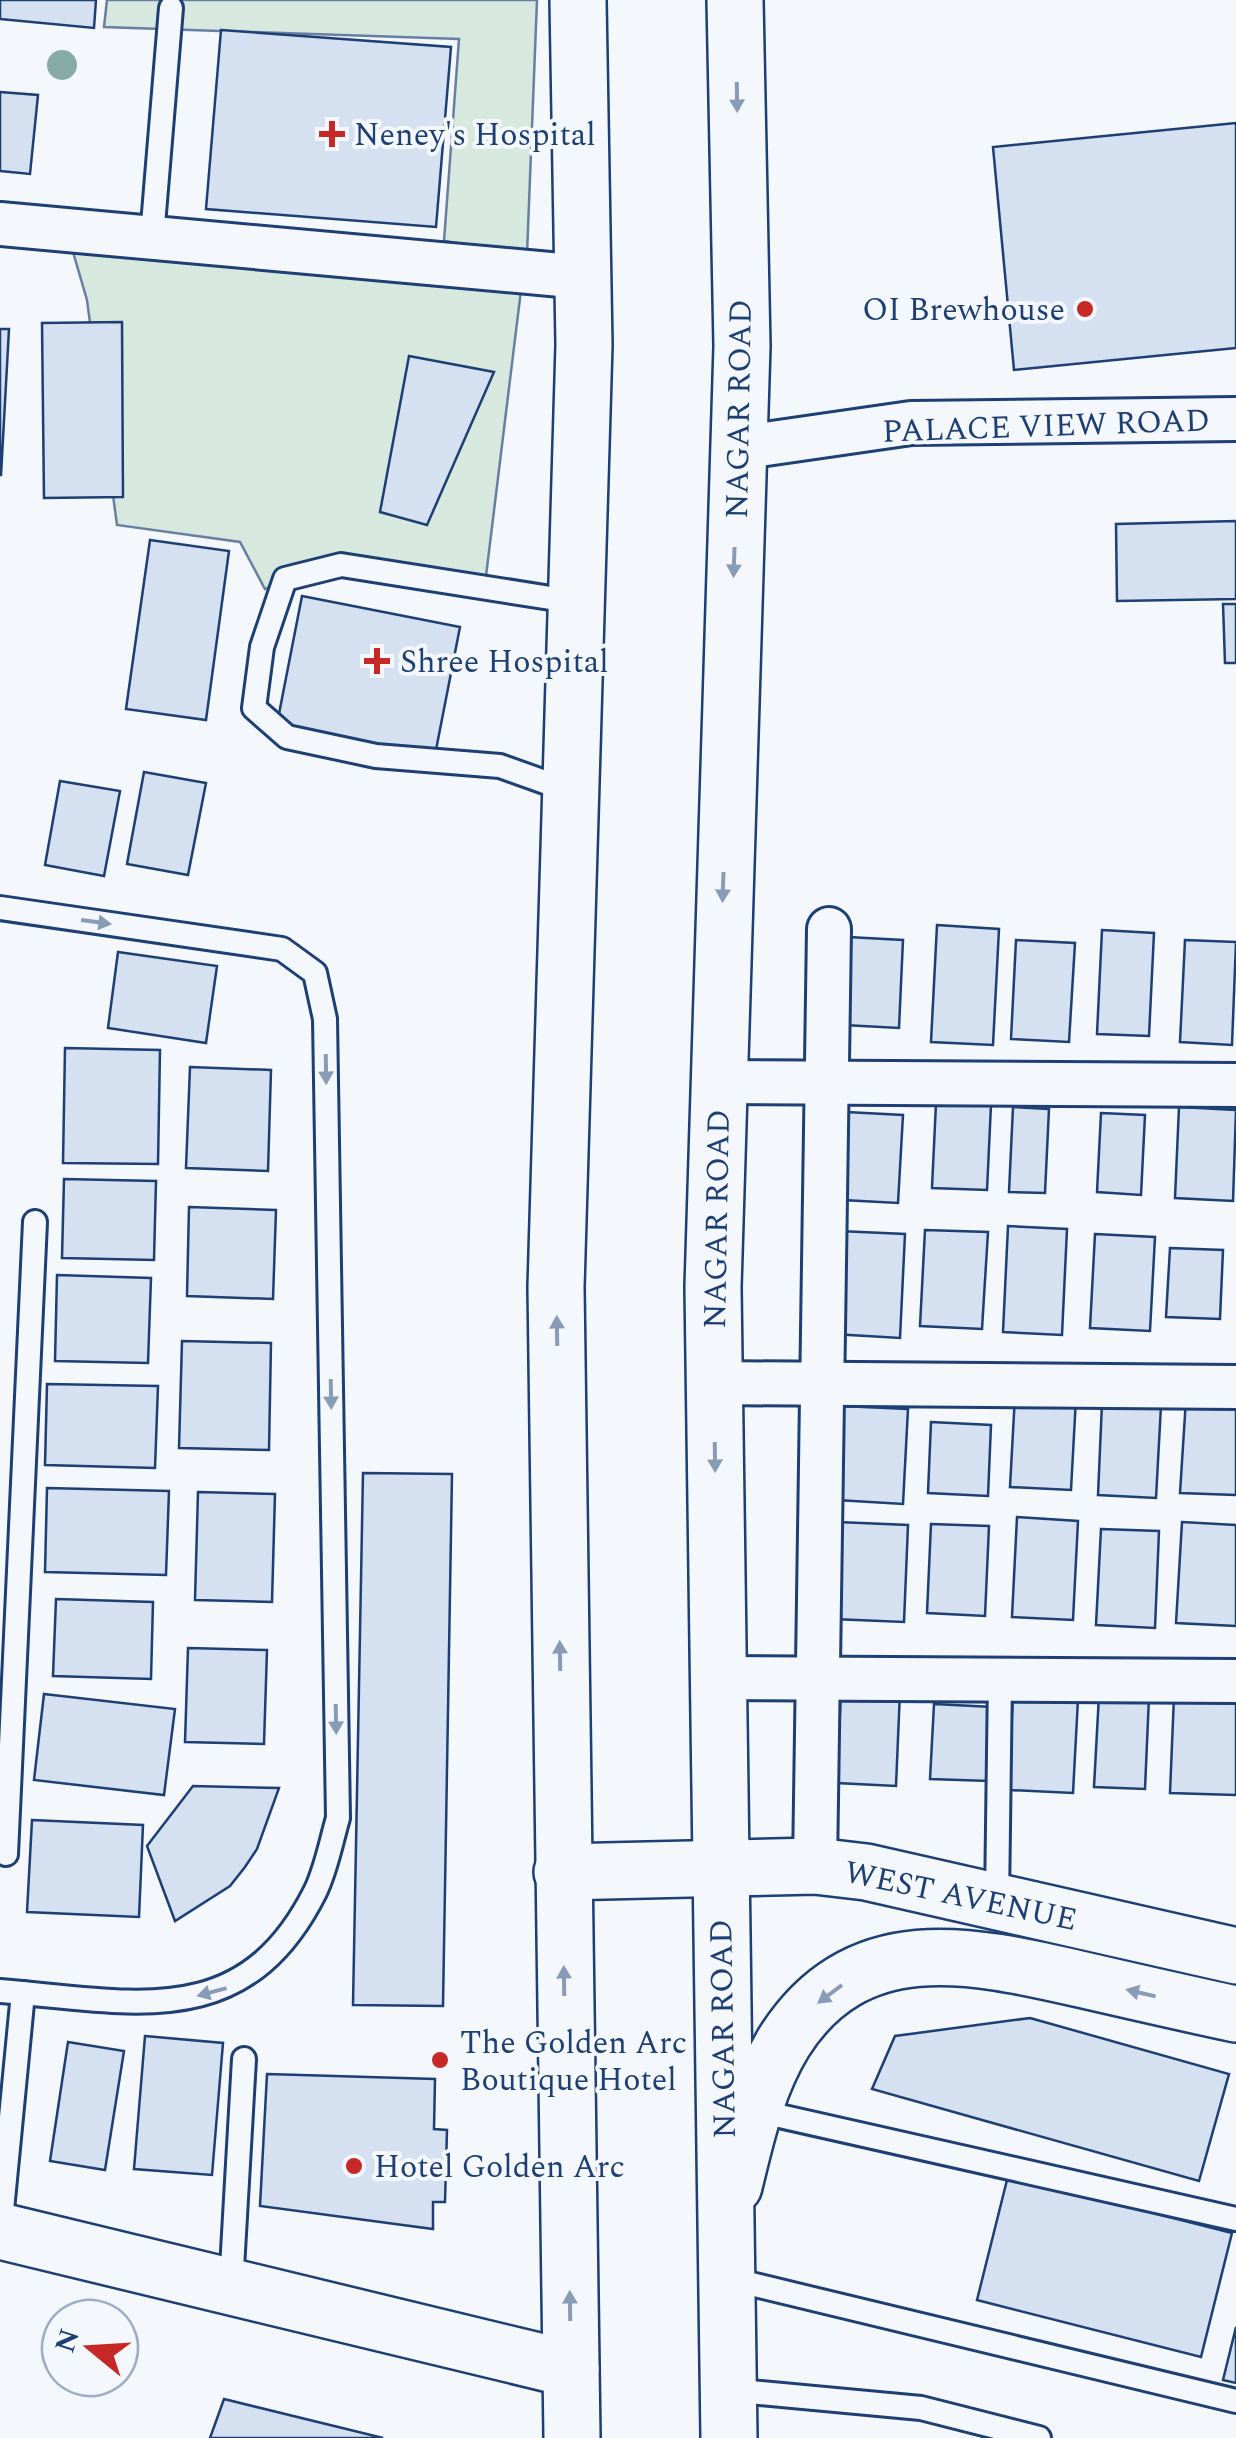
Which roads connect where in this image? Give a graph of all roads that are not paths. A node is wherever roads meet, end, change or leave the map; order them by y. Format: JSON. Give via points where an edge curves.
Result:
{"nodes":[{"id":1,"x":578,"y":0,"type":"edge"},
{"id":2,"x":735,"y":0,"type":"edge"},
{"id":3,"x":171,"y":8,"type":"dead end"},
{"id":4,"x":0,"y":224,"type":"edge"},
{"id":5,"x":152,"y":238,"type":"junction"},
{"id":6,"x":583,"y":276,"type":"junction"},
{"id":7,"x":1236,"y":420,"type":"edge"},
{"id":8,"x":738,"y":448,"type":"junction"},
{"id":9,"x":576,"y":602,"type":"junction"},
{"id":10,"x":570,"y":792,"type":"junction"},
{"id":11,"x":0,"y":908,"type":"edge"},
{"id":12,"x":829,"y":929,"type":"dead end"},
{"id":13,"x":718,"y":1082,"type":"junction"},
{"id":14,"x":826,"y":1082,"type":"junction"},
{"id":15,"x":1236,"y":1085,"type":"edge"},
{"id":16,"x":35,"y":1222,"type":"dead end"},
{"id":17,"x":822,"y":1383,"type":"junction"},
{"id":18,"x":715,"y":1384,"type":"junction"},
{"id":19,"x":1236,"y":1387,"type":"edge"},
{"id":20,"x":10,"y":1505,"type":"edge"},
{"id":21,"x":816,"y":1677,"type":"junction"},
{"id":22,"x":718,"y":1678,"type":"junction"},
{"id":23,"x":1000,"y":1678,"type":"junction"},
{"id":24,"x":1236,"y":1681,"type":"edge"},
{"id":25,"x":6,"y":1854,"type":"dead end"},
{"id":26,"x":815,"y":1866,"type":"junction"},
{"id":27,"x":720,"y":1867,"type":"junction"},
{"id":28,"x":562,"y":1872,"type":"junction"},
{"id":29,"x":997,"y":1902,"type":"junction"},
{"id":30,"x":1236,"y":1956,"type":"edge"},
{"id":31,"x":12,"y":1992,"type":"edge"},
{"id":32,"x":1236,"y":2014,"type":"edge"},
{"id":33,"x":244,"y":2059,"type":"dead end"},
{"id":34,"x":753,"y":2110,"type":"junction"},
{"id":35,"x":1236,"y":2218,"type":"edge"},
{"id":36,"x":725,"y":2220,"type":"junction"},
{"id":37,"x":0,"y":2230,"type":"edge"},
{"id":38,"x":726,"y":2278,"type":"junction"},
{"id":39,"x":231,"y":2286,"type":"junction"},
{"id":40,"x":572,"y":2369,"type":"junction"},
{"id":41,"x":1236,"y":2401,"type":"edge"},
{"id":42,"x":729,"y":2414,"type":"edge"},
{"id":43,"x":572,"y":2438,"type":"edge"},
{"id":44,"x":1039,"y":2438,"type":"edge"}],
"edges":[{"from":1,"to":6,"type":"main road"},
{"from":2,"to":8,"type":"main road","name":"NAGAR ROAD","one_way":true},
{"from":3,"to":5,"type":"lane"},
{"from":4,"to":5,"type":"street"},
{"from":5,"to":6,"type":"street"},
{"from":6,"to":9,"type":"main road"},
{"from":7,"to":8,"type":"street","name":"PALACE VIEW ROAD","via":[[910,424]]},
{"from":8,"to":13,"type":"main road","name":"NAGAR ROAD","one_way":true},
{"from":9,"to":10,"type":"main road"},
{"from":9,"to":10,"type":"lane","via":[[341,565],[285,578],[262,647],[254,708],[287,737],[376,756],[500,766]]},
{"from":28,"to":10,"type":"main road","one_way":true,"via":[[556,1288]]},
{"from":11,"to":31,"type":"lane","one_way":true,"via":[[282,949],[315,972],[326,1019],[338,1818],[316,1890],[275,1955],[230,1987],[176,2002]]},
{"from":12,"to":14,"type":"street"},
{"from":13,"to":14,"type":"street"},
{"from":13,"to":18,"type":"main road","name":"NAGAR ROAD"},
{"from":14,"to":15,"type":"street"},
{"from":14,"to":17,"type":"street"},
{"from":16,"to":20,"type":"lane"},
{"from":17,"to":18,"type":"street"},
{"from":17,"to":19,"type":"street"},
{"from":17,"to":21,"type":"street"},
{"from":18,"to":22,"type":"main road","name":"NAGAR ROAD","one_way":true},
{"from":20,"to":25,"type":"lane"},
{"from":21,"to":22,"type":"street"},
{"from":21,"to":23,"type":"street"},
{"from":21,"to":26,"type":"street"},
{"from":22,"to":27,"type":"main road","name":"NAGAR ROAD"},
{"from":23,"to":24,"type":"street"},
{"from":23,"to":29,"type":"lane"},
{"from":26,"to":27,"type":"main road","name":"WEST AVENUE"},
{"from":26,"to":29,"type":"main road","name":"WEST AVENUE"},
{"from":27,"to":28,"type":"main road","name":"WEST AVENUE"},
{"from":27,"to":36,"type":"main road","name":"NAGAR ROAD"},
{"from":40,"to":28,"type":"main road","one_way":true},
{"from":29,"to":30,"type":"main road","name":"WEST AVENUE"},
{"from":31,"to":37,"type":"lane"},
{"from":32,"to":34,"type":"main road","name":"WEST AVENUE","one_way":true,"via":[[985,1957],[929,1954],[868,1968],[822,1997],[785,2042]]},
{"from":33,"to":39,"type":"lane"},
{"from":34,"to":35,"type":"lane"},
{"from":34,"to":36,"type":"main road","name":"WEST AVENUE"},
{"from":36,"to":38,"type":"main road","name":"NAGAR ROAD"},
{"from":37,"to":39,"type":"main road"},
{"from":38,"to":41,"type":"lane"},
{"from":38,"to":42,"type":"main road","name":"NAGAR ROAD"},
{"from":39,"to":40,"type":"main road"},
{"from":40,"to":43,"type":"main road"},
{"from":42,"to":44,"type":"lane","via":[[920,2408]]}]}
